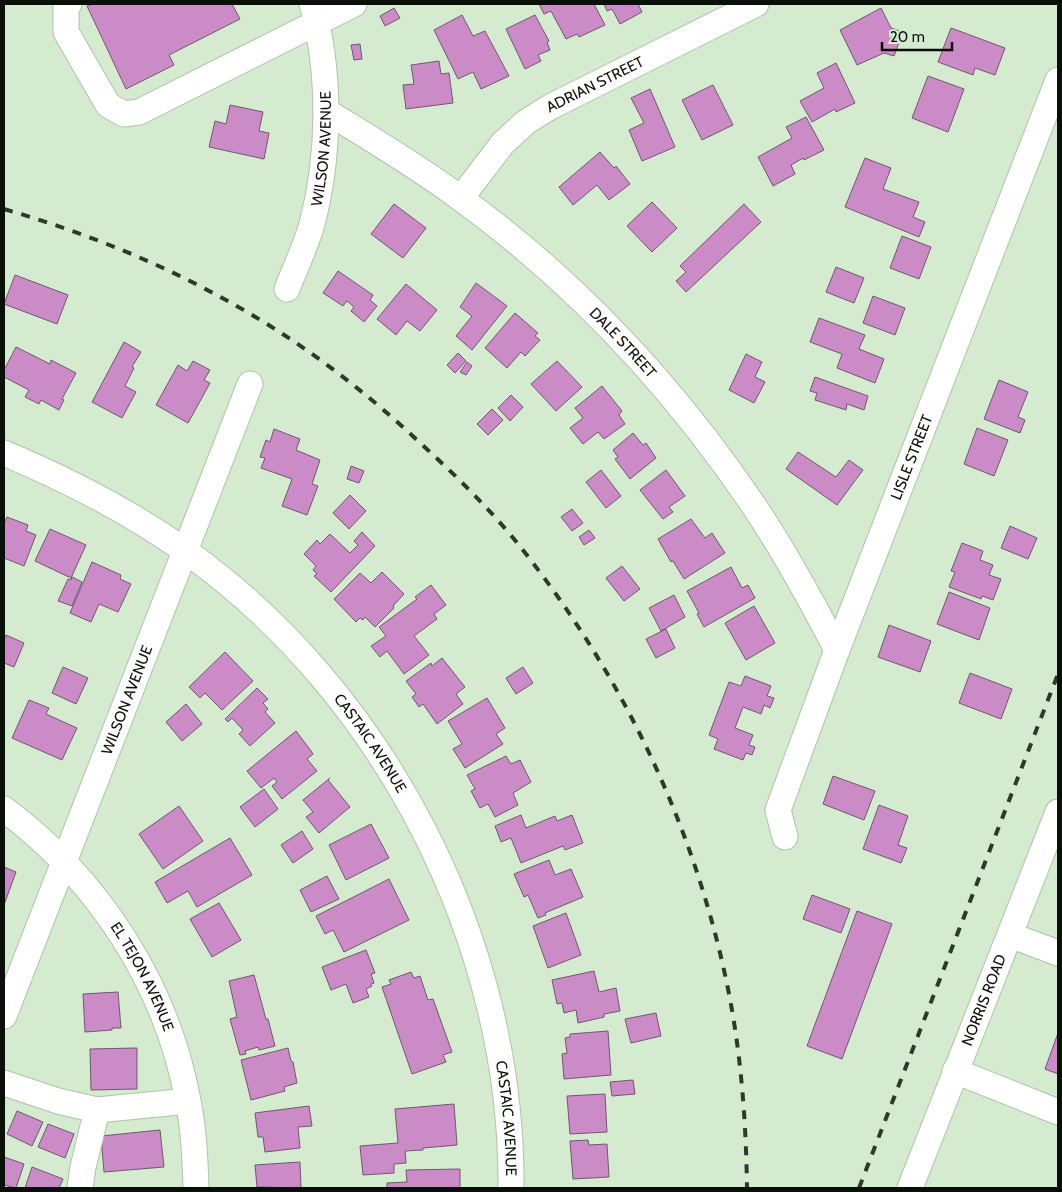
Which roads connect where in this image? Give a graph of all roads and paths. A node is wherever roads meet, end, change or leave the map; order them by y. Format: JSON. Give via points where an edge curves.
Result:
{"nodes":[{"id":1,"x":69,"y":4,"type":"edge"},
{"id":2,"x":354,"y":4,"type":"edge"},
{"id":3,"x":756,"y":4,"type":"edge"},
{"id":4,"x":314,"y":13,"type":"edge"},
{"id":5,"x":1058,"y":80,"type":"edge"},
{"id":6,"x":326,"y":111,"type":"junction"},
{"id":7,"x":460,"y":198,"type":"junction"},
{"id":8,"x":287,"y":289,"type":"dead end"},
{"id":9,"x":250,"y":384,"type":"dead end"},
{"id":10,"x":4,"y":453,"type":"edge"},
{"id":11,"x":184,"y":551,"type":"junction"},
{"id":12,"x":837,"y":650,"type":"junction"},
{"id":13,"x":4,"y":809,"type":"edge"},
{"id":14,"x":1058,"y":812,"type":"edge"},
{"id":15,"x":785,"y":837,"type":"dead end"},
{"id":16,"x":64,"y":861,"type":"junction"},
{"id":17,"x":1010,"y":935,"type":"junction"},
{"id":18,"x":1058,"y":953,"type":"edge"},
{"id":19,"x":4,"y":1016,"type":"edge"},
{"id":20,"x":956,"y":1071,"type":"junction"},
{"id":21,"x":4,"y":1083,"type":"edge"},
{"id":22,"x":188,"y":1101,"type":"junction"},
{"id":23,"x":97,"y":1110,"type":"junction"},
{"id":24,"x":1058,"y":1112,"type":"edge"},
{"id":25,"x":80,"y":1188,"type":"edge"},
{"id":26,"x":196,"y":1188,"type":"edge"},
{"id":27,"x":511,"y":1188,"type":"edge"},
{"id":28,"x":910,"y":1188,"type":"edge"}],
"edges":[{"from":1,"to":4,"type":"street","via":[[66,5],[66,32],[108,105],[124,114],[139,112],[282,41]]},
{"from":2,"to":4,"type":"street"},
{"from":3,"to":7,"type":"street","name":"ADRIAN STREET","via":[[526,122],[503,142]]},
{"from":4,"to":6,"type":"street","name":"WILSON AVENUE","via":[[323,60]]},
{"from":5,"to":12,"type":"street","name":"LISLE STREET"},
{"from":6,"to":7,"type":"street","name":"DALE STREET"},
{"from":6,"to":8,"type":"street","name":"WILSON AVENUE","via":[[322,173],[312,225]]},
{"from":7,"to":12,"type":"street","name":"DALE STREET","via":[[528,252],[592,310],[651,373],[706,439],[756,510],[802,583]]},
{"from":9,"to":11,"type":"street","name":"WILSON AVENUE"},
{"from":10,"to":11,"type":"street","name":"CASTAIC AVENUE","via":[[53,473],[126,512]]},
{"from":11,"to":16,"type":"street","name":"WILSON AVENUE"},
{"from":11,"to":27,"type":"street","name":"CASTAIC AVENUE","via":[[218,576],[269,622],[317,672],[391,771],[425,831],[454,894],[477,959],[494,1026],[505,1094]]},
{"from":12,"to":15,"type":"street","name":"LISLE STREET","via":[[778,810]]},
{"from":13,"to":16,"type":"street","name":"EL TEJON AVENUE"},
{"from":14,"to":17,"type":"street","name":"NORRIS ROAD"},
{"from":16,"to":19,"type":"street","name":"WILSON AVENUE"},
{"from":16,"to":22,"type":"street","name":"EL TEJON AVENUE","via":[[106,912],[134,954],[156,998],[177,1053]]},
{"from":17,"to":18,"type":"street"},
{"from":17,"to":20,"type":"street","name":"NORRIS ROAD"},
{"from":20,"to":24,"type":"street"},
{"from":20,"to":28,"type":"street","name":"NORRIS ROAD"},
{"from":21,"to":23,"type":"street"},
{"from":22,"to":23,"type":"street"},
{"from":22,"to":26,"type":"street","name":"EL TEJON AVENUE"},
{"from":23,"to":25,"type":"street"}]}
